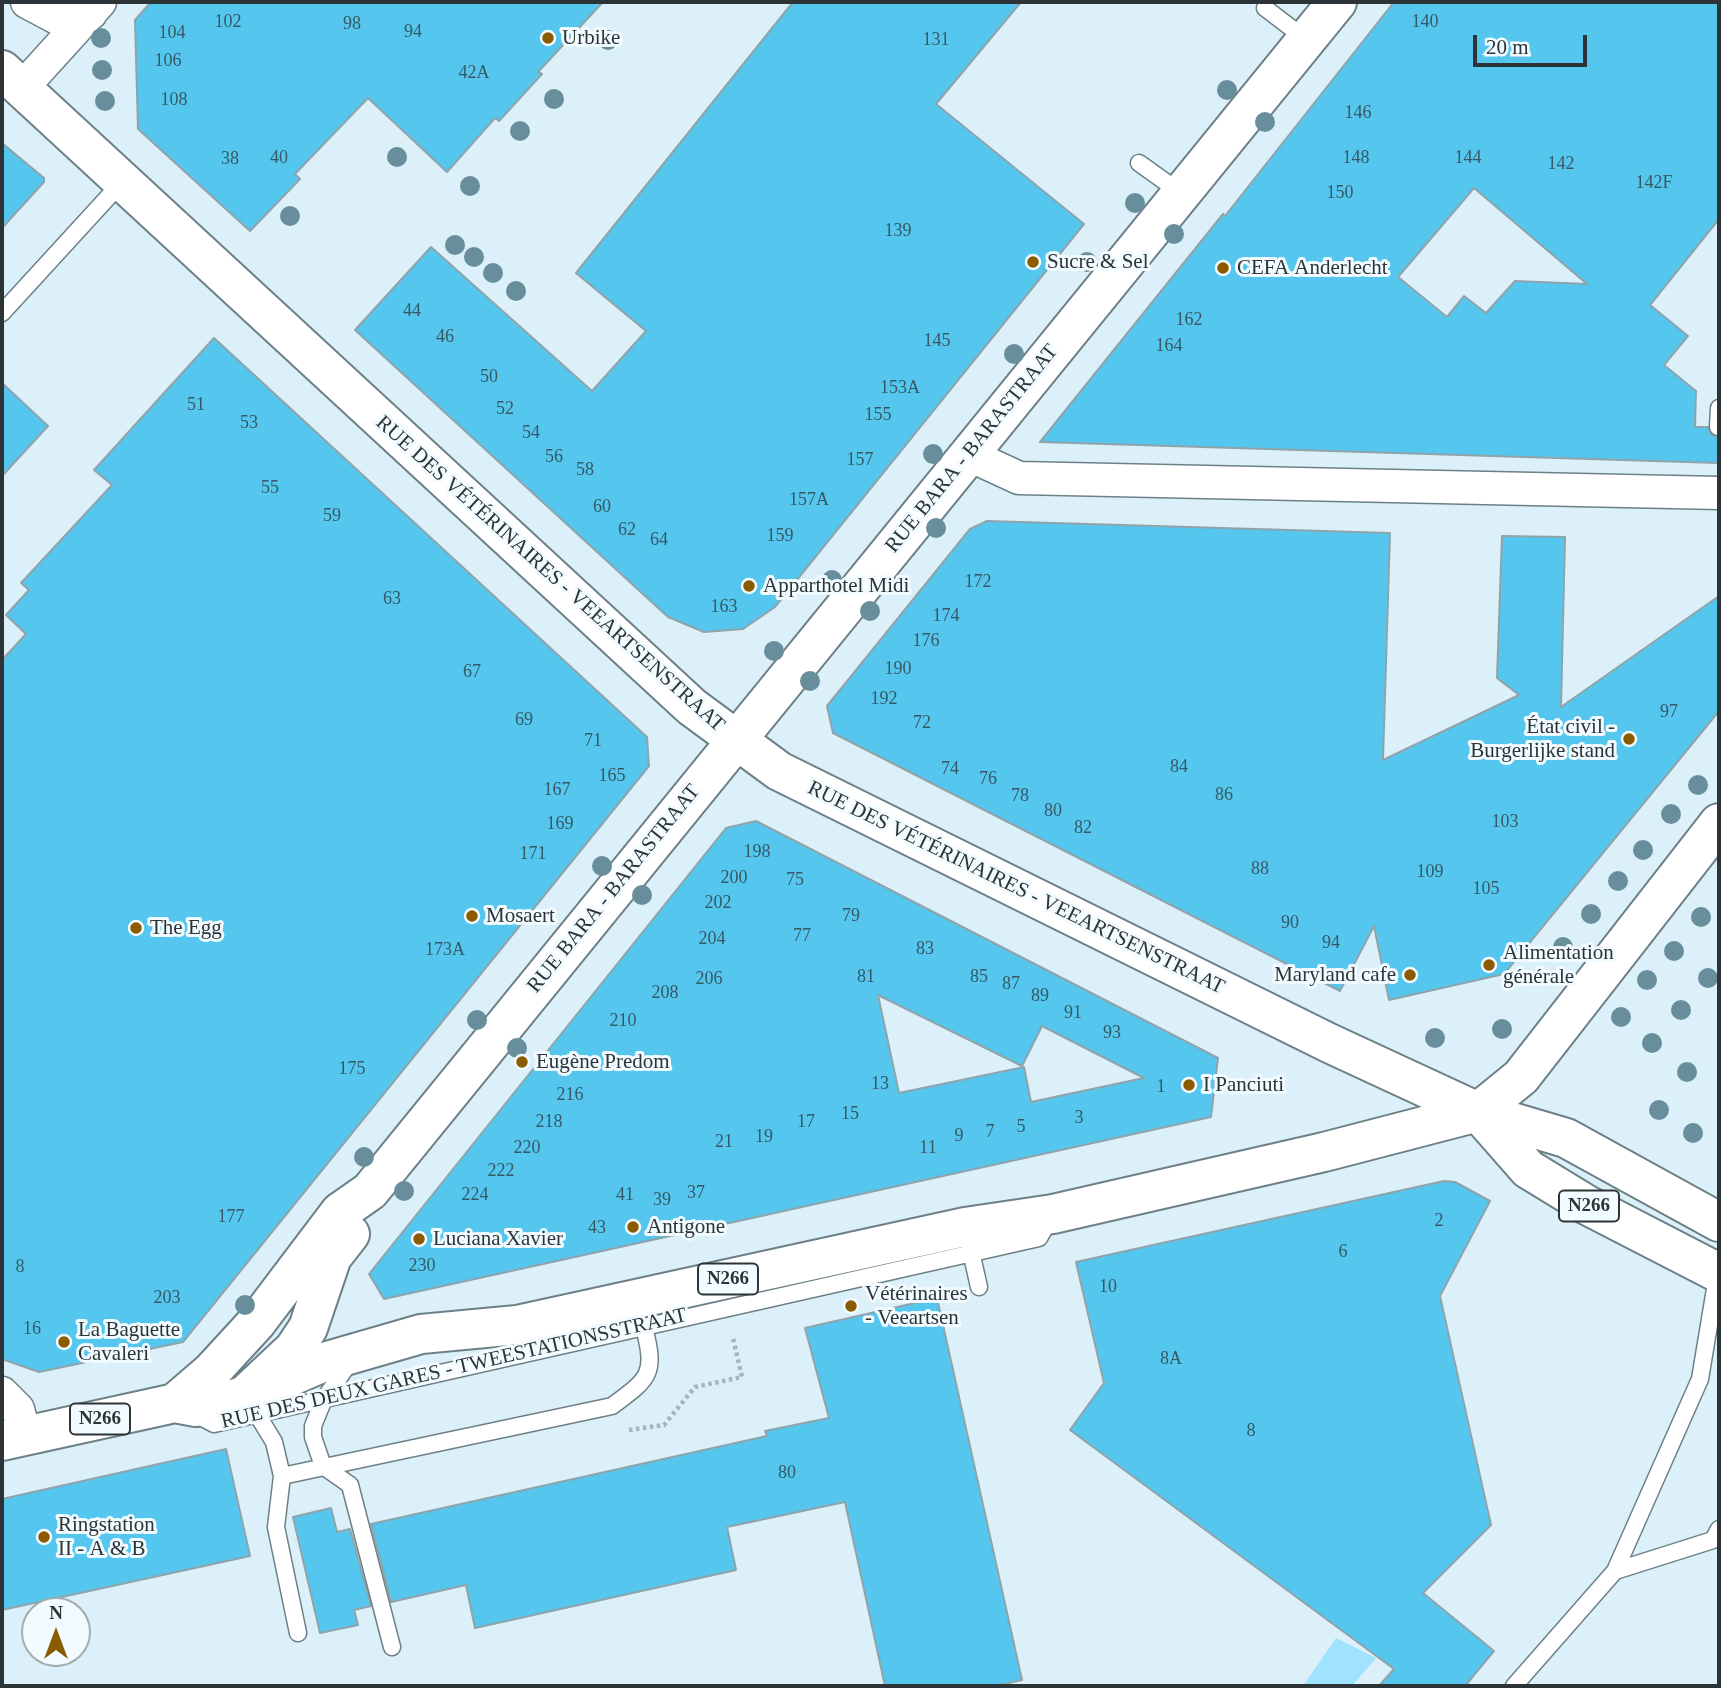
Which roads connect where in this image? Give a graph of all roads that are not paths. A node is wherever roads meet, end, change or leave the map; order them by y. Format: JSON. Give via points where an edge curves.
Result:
{"nodes":[{"id":1,"x":27,"y":2,"type":"edge"},
{"id":2,"x":1337,"y":2,"type":"edge"},
{"id":3,"x":95,"y":7,"type":"edge"},
{"id":4,"x":1265,"y":8,"type":"dead end"},
{"id":5,"x":1307,"y":40,"type":"junction"},
{"id":6,"x":12,"y":79,"type":"edge"},
{"id":7,"x":1139,"y":163,"type":"dead end"},
{"id":8,"x":122,"y":182,"type":"junction"},
{"id":9,"x":1181,"y":193,"type":"junction"},
{"id":10,"x":2,"y":313,"type":"edge"},
{"id":11,"x":1719,"y":408,"type":"edge"},
{"id":12,"x":1718,"y":427,"type":"edge"},
{"id":13,"x":967,"y":454,"type":"junction"},
{"id":14,"x":1719,"y":493,"type":"edge"},
{"id":15,"x":736,"y":740,"type":"junction"},
{"id":16,"x":1719,"y":823,"type":"edge"},
{"id":17,"x":1478,"y":1112,"type":"junction"},
{"id":18,"x":370,"y":1191,"type":"junction"},
{"id":19,"x":1719,"y":1222,"type":"edge"},
{"id":20,"x":968,"y":1240,"type":"junction"},
{"id":21,"x":1719,"y":1271,"type":"edge"},
{"id":22,"x":979,"y":1287,"type":"dead end"},
{"id":23,"x":645,"y":1327,"type":"junction"},
{"id":24,"x":358,"y":1351,"type":"junction"},
{"id":25,"x":2,"y":1393,"type":"edge"},
{"id":26,"x":324,"y":1399,"type":"junction"},
{"id":27,"x":175,"y":1403,"type":"junction"},
{"id":28,"x":251,"y":1405,"type":"junction"},
{"id":29,"x":13,"y":1439,"type":"edge"},
{"id":30,"x":323,"y":1466,"type":"junction"},
{"id":31,"x":282,"y":1476,"type":"junction"},
{"id":32,"x":1719,"y":1530,"type":"edge"},
{"id":33,"x":1615,"y":1571,"type":"junction"},
{"id":34,"x":298,"y":1633,"type":"dead end"},
{"id":35,"x":392,"y":1647,"type":"dead end"},
{"id":36,"x":1514,"y":1686,"type":"edge"}],
"edges":[{"from":1,"to":3,"type":"street","via":[[59,19]]},
{"from":2,"to":5,"type":"main road","name":"RUE BARA - BARASTRAAT"},
{"from":3,"to":6,"type":"street"},
{"from":4,"to":5,"type":"lane"},
{"from":5,"to":9,"type":"main road","name":"RUE BARA - BARASTRAAT"},
{"from":6,"to":8,"type":"main road","name":"RUE DES VÉTÉRINAIRES - VEEARTSENSTRAAT"},
{"from":7,"to":9,"type":"lane"},
{"from":8,"to":10,"type":"lane"},
{"from":8,"to":15,"type":"main road","name":"RUE DES VÉTÉRINAIRES - VEEARTSENSTRAAT","via":[[692,707]]},
{"from":9,"to":13,"type":"main road","name":"RUE BARA - BARASTRAAT"},
{"from":11,"to":12,"type":"lane"},
{"from":13,"to":14,"type":"street","via":[[1018,478]]},
{"from":13,"to":15,"type":"main road","name":"RUE BARA - BARASTRAAT"},
{"from":15,"to":17,"type":"main road","name":"RUE DES VÉTÉRINAIRES - VEEARTSENSTRAAT","via":[[779,771]]},
{"from":15,"to":18,"type":"main road","name":"RUE BARA - BARASTRAAT"},
{"from":16,"to":17,"type":"main road","via":[[1521,1077]]},
{"from":17,"to":19,"type":"main road","name":"RUE DES VÉTÉRINAIRES - VEEARTSENSTRAAT","number":"N266","via":[[1566,1138]]},
{"from":17,"to":20,"type":"main road","name":"RUE DES DEUX GARES - TWEESTATIONSSTRAAT","number":"N266","via":[[1053,1214]]},
{"from":17,"to":21,"type":"main road","name":"RUE DES VÉTÉRINAIRES - VEEARTSENSTRAAT","number":"N266","via":[[1528,1169],[1587,1205]]},
{"from":18,"to":27,"type":"main road","name":"RUE BARA - BARASTRAAT","via":[[340,1212],[256,1323]]},
{"from":18,"to":28,"type":"main road","name":"RUE BARA - BARASTRAAT","via":[[360,1222],[332,1257],[308,1328]]},
{"from":20,"to":22,"type":"lane"},
{"from":20,"to":23,"type":"lane","name":"RUE DES DEUX GARES - TWEESTATIONSSTRAAT"},
{"from":20,"to":24,"type":"main road","name":"RUE DES DEUX GARES - TWEESTATIONSSTRAAT","number":"N266","via":[[517,1325],[421,1334]]},
{"from":21,"to":33,"type":"lane","via":[[1700,1378]]},
{"from":23,"to":26,"type":"lane","name":"RUE DES DEUX GARES - TWEESTATIONSSTRAAT"},
{"from":23,"to":30,"type":"lane","via":[[652,1356],[649,1368],[642,1384],[612,1406]]},
{"from":24,"to":26,"type":"lane"},
{"from":24,"to":28,"type":"main road","name":"RUE DES DEUX GARES - TWEESTATIONSSTRAAT","number":"N266"},
{"from":25,"to":29,"type":"street","via":[[18,1409]]},
{"from":26,"to":28,"type":"lane","name":"RUE DES DEUX GARES - TWEESTATIONSSTRAAT"},
{"from":26,"to":30,"type":"lane","via":[[313,1426]]},
{"from":27,"to":28,"type":"main road","name":"RUE DES DEUX GARES - TWEESTATIONSSTRAAT","number":"N266"},
{"from":27,"to":29,"type":"main road","name":"RUE DES DEUX GARES - TWEESTATIONSSTRAAT","number":"N266"},
{"from":28,"to":31,"type":"lane","via":[[274,1442]]},
{"from":30,"to":31,"type":"lane"},
{"from":30,"to":35,"type":"lane","via":[[350,1485]]},
{"from":31,"to":34,"type":"lane","via":[[276,1527]]},
{"from":32,"to":33,"type":"lane","via":[[1713,1541]]},
{"from":33,"to":36,"type":"lane"}]}
